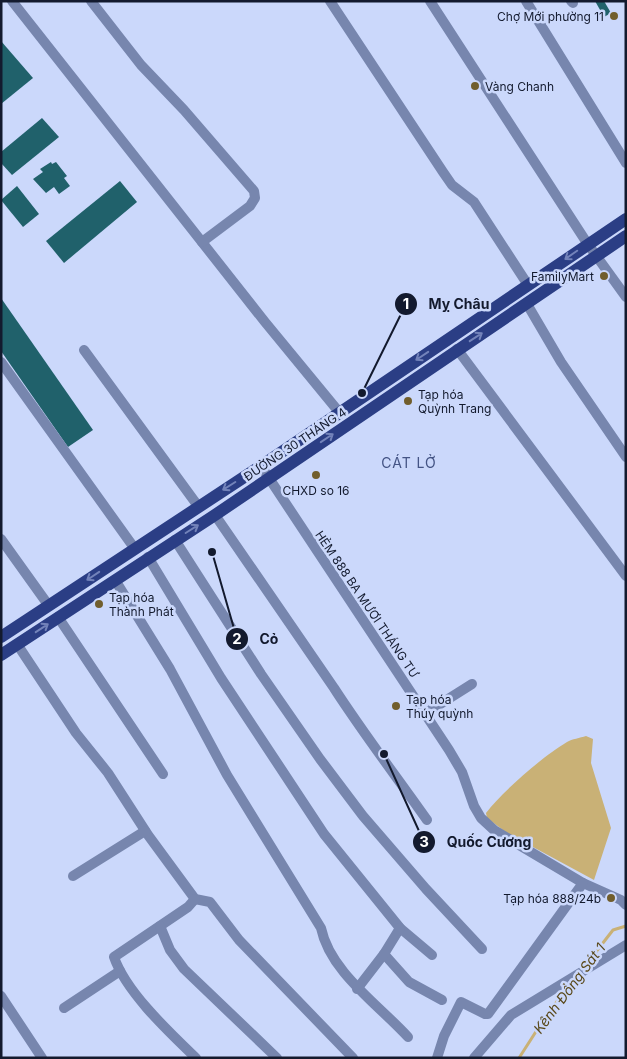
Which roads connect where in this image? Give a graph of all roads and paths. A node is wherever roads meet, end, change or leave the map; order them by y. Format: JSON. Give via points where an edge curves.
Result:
{"nodes":[{"id":1,"x":12,"y":1,"type":"edge"},
{"id":2,"x":91,"y":1,"type":"edge"},
{"id":3,"x":330,"y":1,"type":"edge"},
{"id":4,"x":430,"y":1,"type":"edge"},
{"id":5,"x":526,"y":1,"type":"edge"},
{"id":6,"x":626,"y":162,"type":"edge"},
{"id":7,"x":626,"y":219,"type":"edge"},
{"id":8,"x":626,"y":236,"type":"edge"},
{"id":9,"x":202,"y":242,"type":"junction"},
{"id":10,"x":587,"y":244,"type":"junction"},
{"id":11,"x":596,"y":256,"type":"junction"},
{"id":12,"x":528,"y":284,"type":"junction"},
{"id":13,"x":626,"y":297,"type":"edge"},
{"id":14,"x":527,"y":304,"type":"junction"},
{"id":15,"x":458,"y":349,"type":"junction"},
{"id":16,"x":84,"y":350,"type":"dead end"},
{"id":17,"x":1,"y":362,"type":"edge"},
{"id":18,"x":339,"y":412,"type":"junction"},
{"id":19,"x":348,"y":424,"type":"junction"},
{"id":20,"x":626,"y":457,"type":"edge"},
{"id":21,"x":261,"y":466,"type":"junction"},
{"id":22,"x":268,"y":478,"type":"junction"},
{"id":23,"x":198,"y":506,"type":"junction"},
{"id":24,"x":215,"y":514,"type":"junction"},
{"id":25,"x":1,"y":539,"type":"edge"},
{"id":26,"x":174,"y":540,"type":"junction"},
{"id":27,"x":135,"y":548,"type":"junction"},
{"id":28,"x":148,"y":557,"type":"junction"},
{"id":29,"x":626,"y":576,"type":"edge"},
{"id":30,"x":115,"y":580,"type":"junction"},
{"id":31,"x":49,"y":606,"type":"junction"},
{"id":32,"x":58,"y":617,"type":"junction"},
{"id":33,"x":1,"y":637,"type":"edge"},
{"id":34,"x":17,"y":644,"type":"junction"},
{"id":35,"x":1,"y":655,"type":"edge"},
{"id":36,"x":472,"y":684,"type":"dead end"},
{"id":37,"x":426,"y":713,"type":"junction"},
{"id":38,"x":163,"y":774,"type":"dead end"},
{"id":39,"x":427,"y":820,"type":"dead end"},
{"id":40,"x":145,"y":831,"type":"junction"},
{"id":41,"x":73,"y":876,"type":"dead end"},
{"id":42,"x":584,"y":883,"type":"junction"},
{"id":43,"x":195,"y":899,"type":"junction"},
{"id":44,"x":626,"y":905,"type":"edge"},
{"id":45,"x":160,"y":926,"type":"junction"},
{"id":46,"x":400,"y":928,"type":"junction"},
{"id":47,"x":626,"y":945,"type":"edge"},
{"id":48,"x":482,"y":949,"type":"dead end"},
{"id":49,"x":384,"y":954,"type":"junction"},
{"id":50,"x":432,"y":955,"type":"dead end"},
{"id":51,"x":120,"y":971,"type":"junction"},
{"id":52,"x":357,"y":989,"type":"junction"},
{"id":53,"x":1,"y":996,"type":"edge"},
{"id":54,"x":442,"y":1000,"type":"dead end"},
{"id":55,"x":64,"y":1008,"type":"dead end"},
{"id":56,"x":408,"y":1037,"type":"dead end"},
{"id":57,"x":42,"y":1058,"type":"edge"},
{"id":58,"x":196,"y":1058,"type":"edge"},
{"id":59,"x":277,"y":1058,"type":"edge"},
{"id":60,"x":353,"y":1058,"type":"edge"},
{"id":61,"x":437,"y":1058,"type":"edge"},
{"id":62,"x":474,"y":1058,"type":"edge"}],
"edges":[{"from":1,"to":9,"type":"street"},
{"from":2,"to":9,"type":"street","via":[[141,65],[254,191],[255,198],[250,206]]},
{"from":3,"to":12,"type":"street","via":[[452,185],[474,202]]},
{"from":4,"to":10,"type":"street"},
{"from":5,"to":6,"type":"street"},
{"from":7,"to":10,"type":"main road","name":"ĐƯỜNG 30 THÁNG 4"},
{"from":8,"to":11,"type":"main road","name":"ĐƯỜNG 30 THÁNG 4"},
{"from":9,"to":18,"type":"street"},
{"from":10,"to":11,"type":"street"},
{"from":10,"to":12,"type":"main road","name":"ĐƯỜNG 30 THÁNG 4","one_way":true},
{"from":11,"to":13,"type":"street"},
{"from":11,"to":14,"type":"main road","name":"ĐƯỜNG 30 THÁNG 4"},
{"from":12,"to":18,"type":"main road","name":"ĐƯỜNG 30 THÁNG 4","one_way":true},
{"from":15,"to":14,"type":"main road","name":"ĐƯỜNG 30 THÁNG 4","one_way":true},
{"from":14,"to":20,"type":"street","via":[[561,362]]},
{"from":15,"to":19,"type":"main road","name":"ĐƯỜNG 30 THÁNG 4"},
{"from":15,"to":29,"type":"street"},
{"from":16,"to":23,"type":"street"},
{"from":17,"to":27,"type":"street"},
{"from":18,"to":19,"type":"main road"},
{"from":18,"to":21,"type":"main road","name":"ĐƯỜNG 30 THÁNG 4"},
{"from":22,"to":19,"type":"main road","name":"ĐƯỜNG 30 THÁNG 4","one_way":true},
{"from":21,"to":22,"type":"street","name":"HẺM 888 BA MƯƠI THÁNG TƯ"},
{"from":21,"to":23,"type":"main road","name":"ĐƯỜNG 30 THÁNG 4","one_way":true},
{"from":22,"to":24,"type":"main road","name":"ĐƯỜNG 30 THÁNG 4"},
{"from":22,"to":37,"type":"street","name":"HẺM 888 BA MƯƠI THÁNG TƯ"},
{"from":23,"to":27,"type":"main road","name":"ĐƯỜNG 30 THÁNG 4"},
{"from":26,"to":24,"type":"main road","name":"ĐƯỜNG 30 THÁNG 4","one_way":true},
{"from":24,"to":39,"type":"street","via":[[341,702]]},
{"from":25,"to":31,"type":"street"},
{"from":26,"to":28,"type":"main road","name":"ĐƯỜNG 30 THÁNG 4"},
{"from":26,"to":48,"type":"street","via":[[330,773],[388,846]]},
{"from":27,"to":31,"type":"main road","name":"ĐƯỜNG 30 THÁNG 4","one_way":true},
{"from":28,"to":30,"type":"main road","name":"ĐƯỜNG 30 THÁNG 4"},
{"from":28,"to":46,"type":"street","via":[[221,678],[320,828]]},
{"from":30,"to":32,"type":"main road","name":"ĐƯỜNG 30 THÁNG 4"},
{"from":30,"to":52,"type":"street","via":[[170,669],[231,783],[321,928],[325,945]]},
{"from":31,"to":32,"type":"main road"},
{"from":31,"to":33,"type":"main road","name":"ĐƯỜNG 30 THÁNG 4"},
{"from":34,"to":32,"type":"main road","name":"ĐƯỜNG 30 THÁNG 4","one_way":true},
{"from":32,"to":38,"type":"street"},
{"from":34,"to":35,"type":"main road","name":"ĐƯỜNG 30 THÁNG 4"},
{"from":34,"to":40,"type":"street"},
{"from":36,"to":37,"type":"street"},
{"from":37,"to":42,"type":"street","name":"HẺM 888 BA MƯƠI THÁNG TƯ","via":[[462,772],[481,818],[494,830]]},
{"from":40,"to":41,"type":"street"},
{"from":40,"to":43,"type":"street"},
{"from":42,"to":44,"type":"street","name":"HẺM 888 BA MƯƠI THÁNG TƯ"},
{"from":42,"to":61,"type":"street","via":[[488,1014],[461,1002]]},
{"from":43,"to":45,"type":"street"},
{"from":43,"to":60,"type":"street","via":[[210,902],[239,940]]},
{"from":45,"to":51,"type":"street","via":[[114,957]]},
{"from":45,"to":59,"type":"street","via":[[170,950],[184,969]]},
{"from":46,"to":49,"type":"street"},
{"from":46,"to":50,"type":"street"},
{"from":47,"to":62,"type":"street","via":[[511,1015]]},
{"from":49,"to":52,"type":"street"},
{"from":49,"to":54,"type":"street","via":[[409,982]]},
{"from":51,"to":55,"type":"street"},
{"from":51,"to":58,"type":"street","via":[[160,1022]]},
{"from":52,"to":56,"type":"street"},
{"from":53,"to":57,"type":"street"}]}
